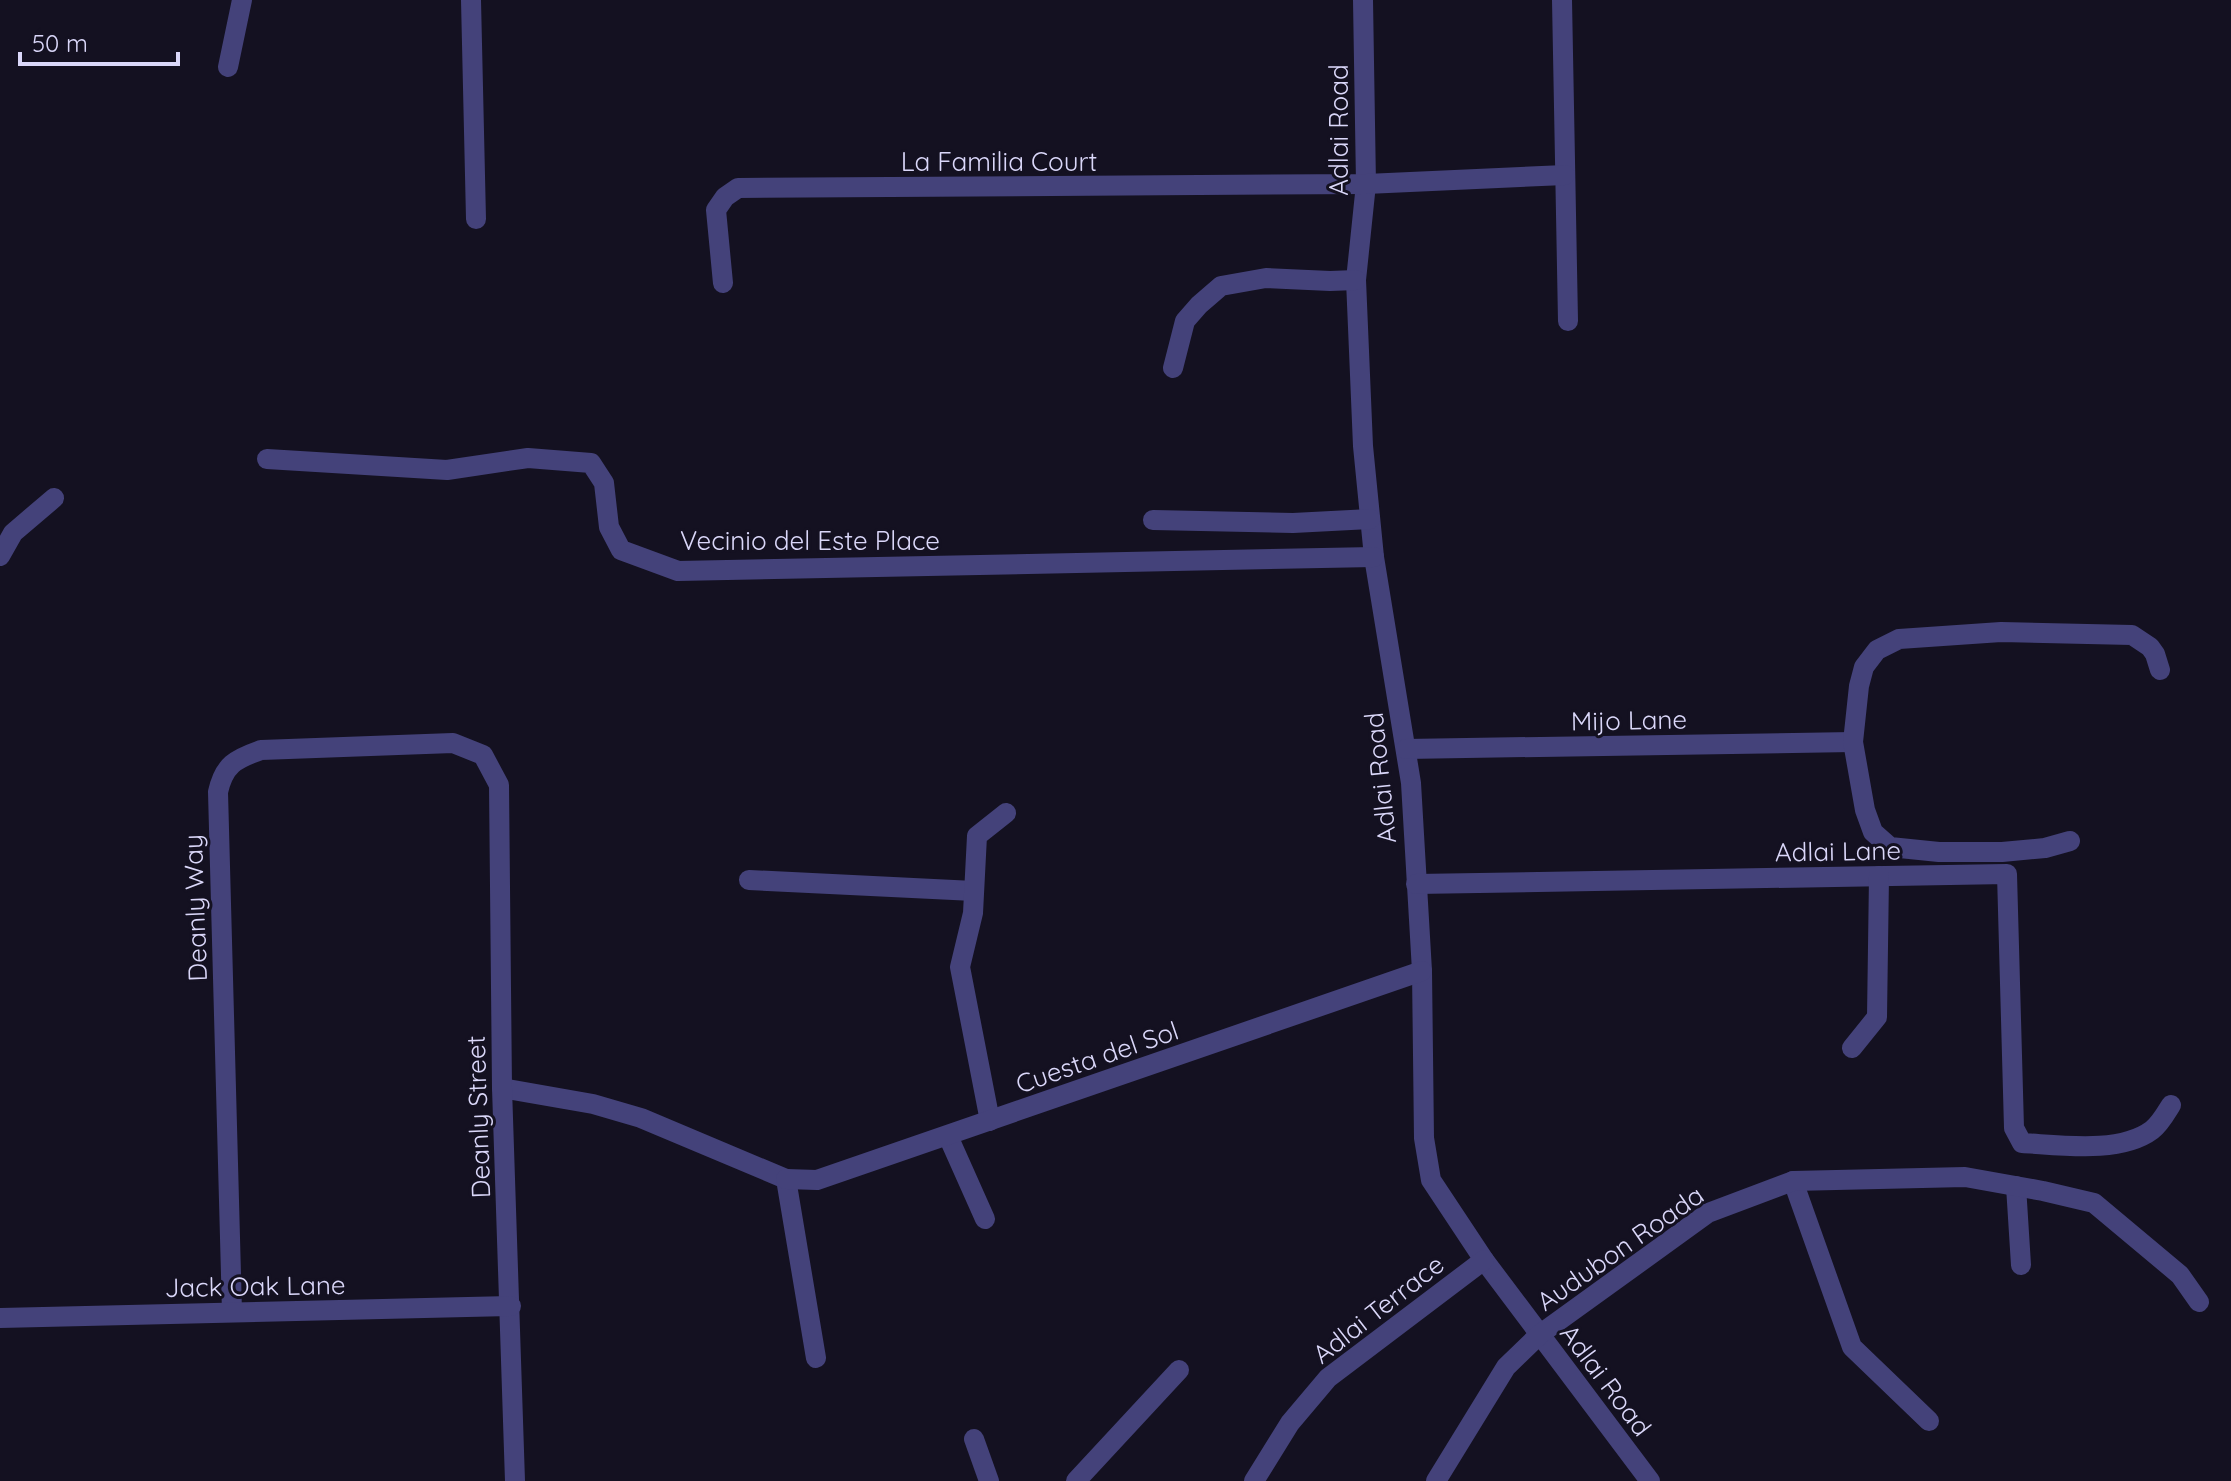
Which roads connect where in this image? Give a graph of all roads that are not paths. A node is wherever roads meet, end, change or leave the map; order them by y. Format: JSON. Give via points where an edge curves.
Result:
{"nodes":[{"id":1,"x":242,"y":0,"type":"edge"},
{"id":2,"x":471,"y":0,"type":"edge"},
{"id":3,"x":1363,"y":0,"type":"edge"},
{"id":4,"x":1562,"y":0,"type":"edge"},
{"id":5,"x":228,"y":67,"type":"dead end"},
{"id":6,"x":1565,"y":175,"type":"junction"},
{"id":7,"x":1366,"y":184,"type":"junction"},
{"id":8,"x":476,"y":219,"type":"dead end"},
{"id":9,"x":1356,"y":280,"type":"junction"},
{"id":10,"x":723,"y":283,"type":"dead end"},
{"id":11,"x":1568,"y":321,"type":"dead end"},
{"id":12,"x":1173,"y":368,"type":"dead end"},
{"id":13,"x":267,"y":459,"type":"dead end"},
{"id":14,"x":54,"y":498,"type":"dead end"},
{"id":15,"x":1370,"y":519,"type":"junction"},
{"id":16,"x":1153,"y":520,"type":"dead end"},
{"id":17,"x":0,"y":556,"type":"edge"},
{"id":18,"x":1374,"y":557,"type":"junction"},
{"id":19,"x":2160,"y":670,"type":"dead end"},
{"id":20,"x":1853,"y":742,"type":"junction"},
{"id":21,"x":1406,"y":749,"type":"junction"},
{"id":22,"x":483,"y":755,"type":"joint"},
{"id":23,"x":1006,"y":813,"type":"dead end"},
{"id":24,"x":2070,"y":841,"type":"dead end"},
{"id":25,"x":1879,"y":876,"type":"junction"},
{"id":26,"x":749,"y":880,"type":"dead end"},
{"id":27,"x":1416,"y":884,"type":"junction"},
{"id":28,"x":974,"y":891,"type":"junction"},
{"id":29,"x":1422,"y":971,"type":"junction"},
{"id":30,"x":1852,"y":1048,"type":"dead end"},
{"id":31,"x":502,"y":1088,"type":"junction"},
{"id":32,"x":2171,"y":1105,"type":"dead end"},
{"id":33,"x":990,"y":1121,"type":"junction"},
{"id":34,"x":948,"y":1136,"type":"junction"},
{"id":35,"x":786,"y":1179,"type":"junction"},
{"id":36,"x":1793,"y":1181,"type":"junction"},
{"id":37,"x":2016,"y":1186,"type":"junction"},
{"id":38,"x":985,"y":1219,"type":"dead end"},
{"id":39,"x":1484,"y":1260,"type":"junction"},
{"id":40,"x":2021,"y":1265,"type":"dead end"},
{"id":41,"x":2199,"y":1302,"type":"dead end"},
{"id":42,"x":511,"y":1306,"type":"junction"},
{"id":43,"x":232,"y":1312,"type":"junction"},
{"id":44,"x":0,"y":1318,"type":"edge"},
{"id":45,"x":1539,"y":1335,"type":"junction"},
{"id":46,"x":816,"y":1358,"type":"dead end"},
{"id":47,"x":1179,"y":1370,"type":"dead end"},
{"id":48,"x":1929,"y":1421,"type":"dead end"},
{"id":49,"x":974,"y":1439,"type":"dead end"},
{"id":50,"x":515,"y":1481,"type":"edge"},
{"id":51,"x":989,"y":1481,"type":"edge"},
{"id":52,"x":1076,"y":1481,"type":"edge"},
{"id":53,"x":1254,"y":1481,"type":"edge"},
{"id":54,"x":1436,"y":1481,"type":"edge"},
{"id":55,"x":1650,"y":1481,"type":"edge"}],
"edges":[{"from":1,"to":5,"type":"street"},
{"from":2,"to":8,"type":"street"},
{"from":3,"to":7,"type":"street","name":"Adlai Road"},
{"from":4,"to":6,"type":"street"},
{"from":6,"to":7,"type":"street"},
{"from":6,"to":11,"type":"street"},
{"from":7,"to":9,"type":"street","name":"Adlai Road"},
{"from":7,"to":10,"type":"street","name":"La Familia Court","via":[[738,188],[716,210]]},
{"from":9,"to":12,"type":"street","via":[[1266,278],[1221,286],[1185,321]]},
{"from":9,"to":15,"type":"street","name":"Adlai Road"},
{"from":13,"to":18,"type":"street","name":"Vecinio del Este Place","via":[[447,470],[528,458],[591,463],[604,483],[609,527],[621,550],[678,571]]},
{"from":14,"to":17,"type":"street","via":[[13,533]]},
{"from":15,"to":16,"type":"street"},
{"from":15,"to":18,"type":"street","name":"Adlai Road"},
{"from":18,"to":21,"type":"street","name":"Adlai Road"},
{"from":19,"to":20,"type":"street","via":[[2150,647],[2121,633],[2001,632],[1899,639],[1877,650],[1864,667]]},
{"from":20,"to":21,"type":"street","name":"Mijo Lane"},
{"from":20,"to":24,"type":"street","via":[[1865,810],[1873,832],[1890,847],[2002,852]]},
{"from":21,"to":27,"type":"street","name":"Adlai Road"},
{"from":22,"to":31,"type":"street","name":"Deanly Street","via":[[499,785]]},
{"from":22,"to":43,"type":"street","name":"Deanly Way","via":[[453,743],[261,750],[240,757],[223,774],[218,792]]},
{"from":23,"to":28,"type":"street","via":[[977,836]]},
{"from":25,"to":27,"type":"street","name":"Adlai Lane"},
{"from":25,"to":30,"type":"street","via":[[1877,1017]]},
{"from":25,"to":32,"type":"street","name":"Adlai Lane","via":[[2007,874],[2014,1128],[2022,1143],[2134,1141],[2156,1128]]},
{"from":26,"to":28,"type":"street"},
{"from":27,"to":29,"type":"street","name":"Adlai Road"},
{"from":28,"to":33,"type":"street","via":[[960,967]]},
{"from":29,"to":33,"type":"street","name":"Cuesta del Sol"},
{"from":29,"to":39,"type":"street","name":"Adlai Road","via":[[1424,1138],[1431,1180]]},
{"from":31,"to":35,"type":"street","name":"Cuesta del Sol","via":[[641,1118]]},
{"from":31,"to":42,"type":"street","name":"Deanly Street"},
{"from":33,"to":34,"type":"street","name":"Cuesta del Sol"},
{"from":34,"to":35,"type":"street","name":"Cuesta del Sol","via":[[817,1180]]},
{"from":34,"to":38,"type":"street"},
{"from":35,"to":46,"type":"street"},
{"from":36,"to":37,"type":"street","name":"Audubon Roada","via":[[1965,1177]]},
{"from":36,"to":45,"type":"street","name":"Audubon Roada","via":[[1708,1213]]},
{"from":36,"to":48,"type":"street","via":[[1852,1347]]},
{"from":37,"to":40,"type":"street"},
{"from":37,"to":41,"type":"street","name":"Audubon Roada","via":[[2094,1203],[2180,1275]]},
{"from":39,"to":45,"type":"street","name":"Adlai Road"},
{"from":39,"to":53,"type":"street","name":"Adlai Terrace","via":[[1328,1378],[1290,1423]]},
{"from":42,"to":43,"type":"street","name":"Jack Oak Lane"},
{"from":42,"to":50,"type":"street","name":"Deanly Street"},
{"from":43,"to":44,"type":"street","name":"Jack Oak Lane"},
{"from":45,"to":54,"type":"street","name":"Audubon Roada","via":[[1506,1367]]},
{"from":45,"to":55,"type":"street","name":"Adlai Road"},
{"from":47,"to":52,"type":"street"},
{"from":49,"to":51,"type":"street"}]}
